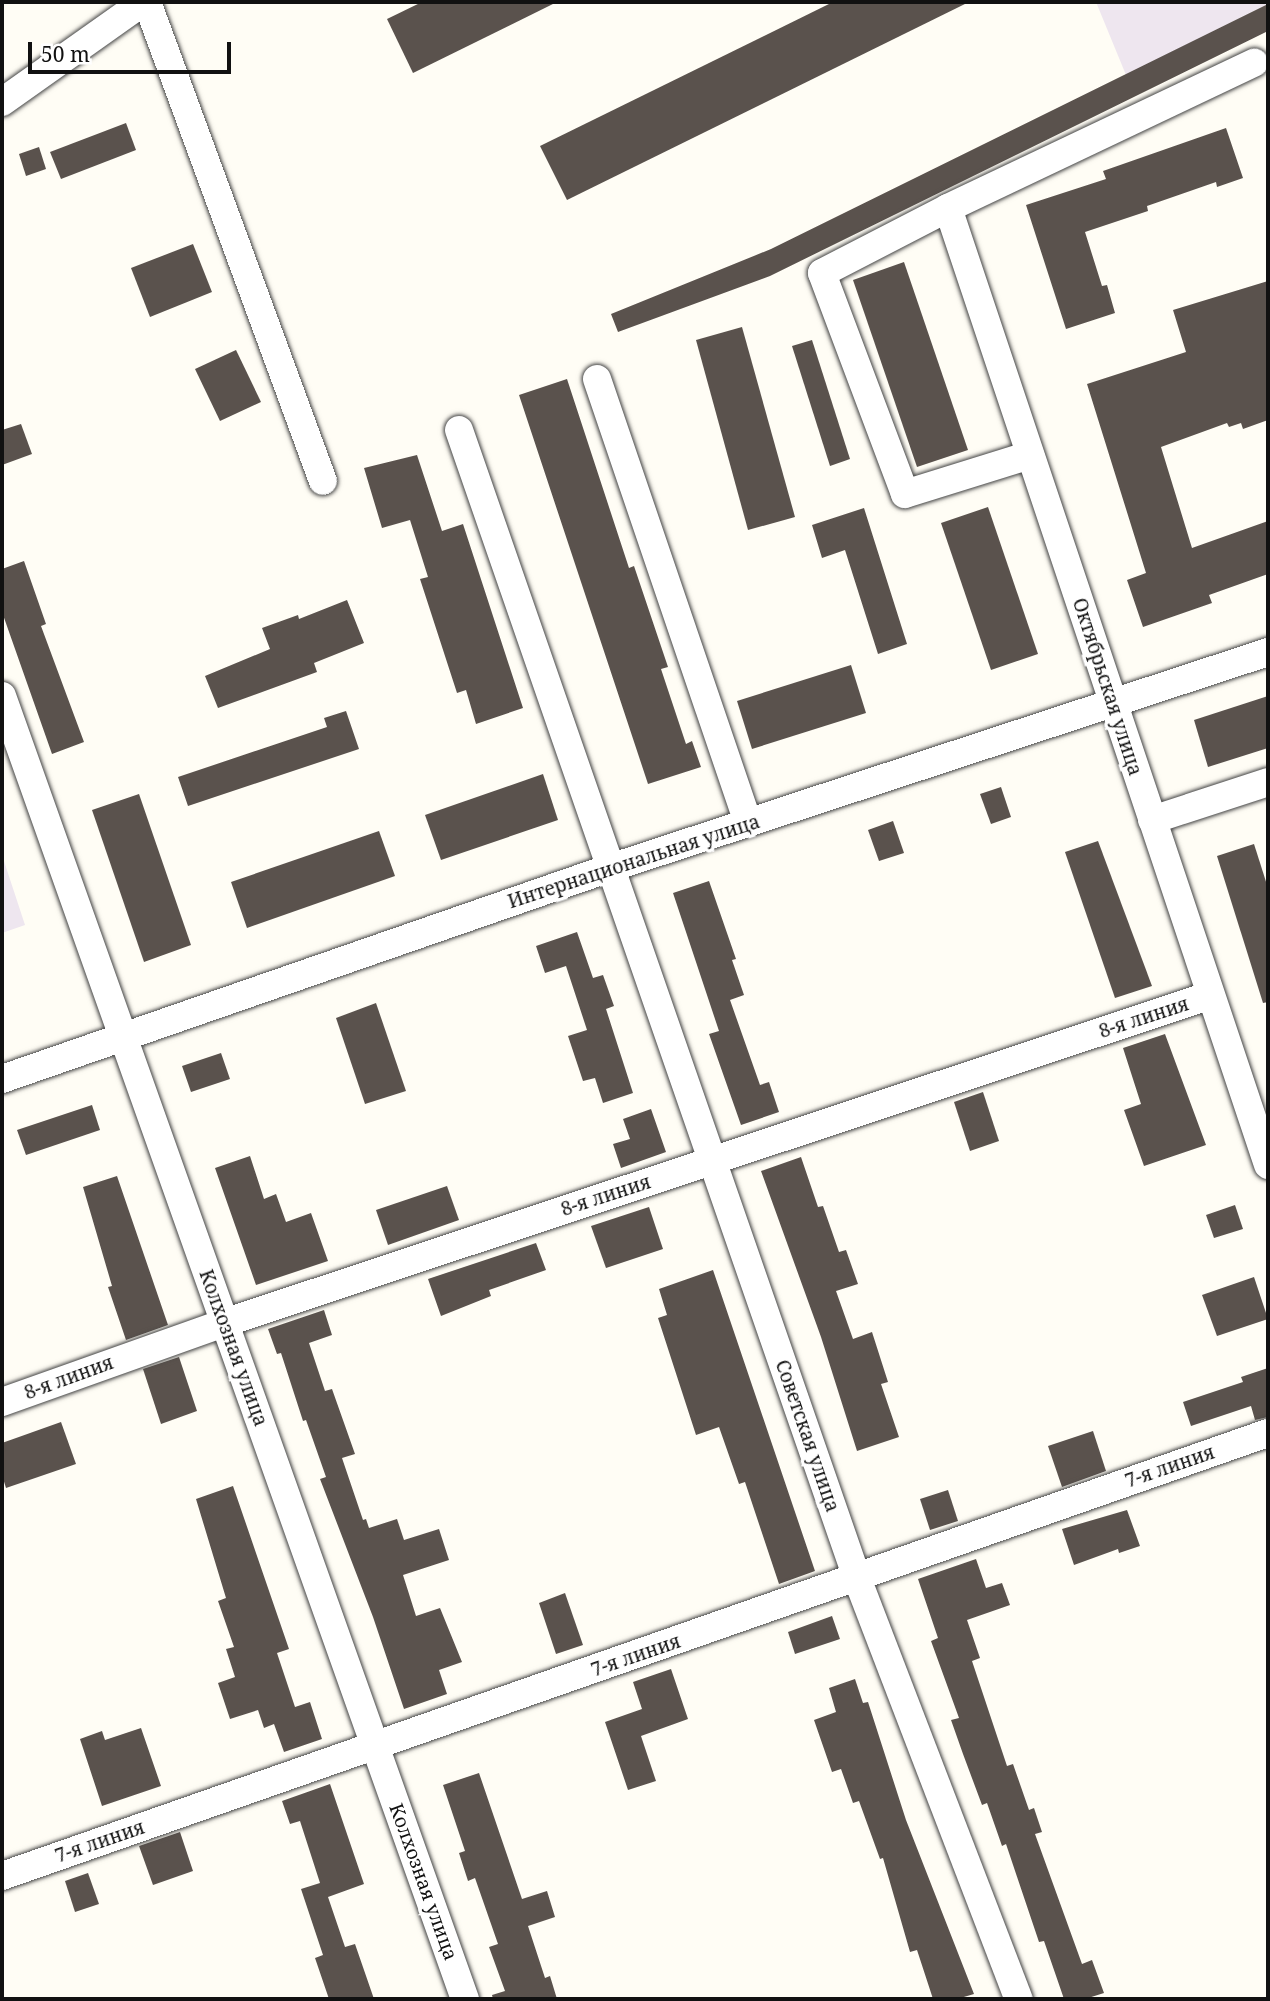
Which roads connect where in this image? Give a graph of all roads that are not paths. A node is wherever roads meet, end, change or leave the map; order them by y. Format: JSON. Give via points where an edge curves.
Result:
{"nodes":[{"id":1,"x":145,"y":2,"type":"edge"},
{"id":2,"x":1254,"y":63,"type":"dead end"},
{"id":3,"x":2,"y":102,"type":"edge"},
{"id":4,"x":948,"y":208,"type":"junction"},
{"id":5,"x":597,"y":379,"type":"dead end"},
{"id":6,"x":459,"y":430,"type":"dead end"},
{"id":7,"x":1030,"y":455,"type":"junction"},
{"id":8,"x":323,"y":481,"type":"dead end"},
{"id":9,"x":1268,"y":652,"type":"edge"},
{"id":10,"x":2,"y":696,"type":"edge"},
{"id":11,"x":1113,"y":705,"type":"junction"},
{"id":12,"x":1268,"y":782,"type":"edge"},
{"id":13,"x":1152,"y":820,"type":"junction"},
{"id":14,"x":748,"y":823,"type":"junction"},
{"id":15,"x":610,"y":868,"type":"junction"},
{"id":16,"x":1211,"y":995,"type":"junction"},
{"id":17,"x":122,"y":1038,"type":"junction"},
{"id":18,"x":2,"y":1079,"type":"edge"},
{"id":19,"x":712,"y":1161,"type":"junction"},
{"id":20,"x":1268,"y":1165,"type":"edge"},
{"id":21,"x":224,"y":1322,"type":"junction"},
{"id":22,"x":2,"y":1402,"type":"edge"},
{"id":23,"x":1268,"y":1433,"type":"edge"},
{"id":24,"x":857,"y":1578,"type":"junction"},
{"id":25,"x":376,"y":1747,"type":"junction"},
{"id":26,"x":2,"y":1876,"type":"edge"},
{"id":27,"x":465,"y":1999,"type":"edge"},
{"id":28,"x":1019,"y":1999,"type":"edge"}],
"edges":[{"from":1,"to":3,"type":"street"},
{"from":1,"to":8,"type":"street"},
{"from":2,"to":4,"type":"street"},
{"from":4,"to":7,"type":"street","name":"Октябрьская улица"},
{"from":4,"to":7,"type":"street","via":[[822,273],[905,494]]},
{"from":5,"to":14,"type":"street"},
{"from":6,"to":15,"type":"street","name":"Советская улица"},
{"from":7,"to":11,"type":"street","name":"Октябрьская улица"},
{"from":9,"to":11,"type":"street","name":"Интернациональная улица"},
{"from":10,"to":17,"type":"street","name":"Колхозная улица"},
{"from":11,"to":13,"type":"street","name":"Октябрьская улица"},
{"from":11,"to":14,"type":"street","name":"Интернациональная улица"},
{"from":12,"to":13,"type":"street"},
{"from":13,"to":16,"type":"street","name":"Октябрьская улица"},
{"from":14,"to":15,"type":"street","name":"Интернациональная улица"},
{"from":15,"to":17,"type":"street","name":"Интернациональная улица"},
{"from":15,"to":19,"type":"street","name":"Советская улица"},
{"from":16,"to":19,"type":"street","name":"8-я линия"},
{"from":16,"to":20,"type":"street","name":"Октябрьская улица"},
{"from":17,"to":18,"type":"street","name":"Интернациональная улица"},
{"from":17,"to":21,"type":"street","name":"Колхозная улица"},
{"from":19,"to":21,"type":"street","name":"8-я линия"},
{"from":19,"to":24,"type":"street","name":"Советская улица"},
{"from":21,"to":22,"type":"street","name":"8-я линия"},
{"from":21,"to":25,"type":"street","name":"Колхозная улица"},
{"from":23,"to":24,"type":"street","name":"7-я линия"},
{"from":24,"to":25,"type":"street","name":"7-я линия"},
{"from":24,"to":28,"type":"street","name":"Советская улица"},
{"from":25,"to":26,"type":"street","name":"7-я линия"},
{"from":25,"to":27,"type":"street","name":"Колхозная улица"}]}
